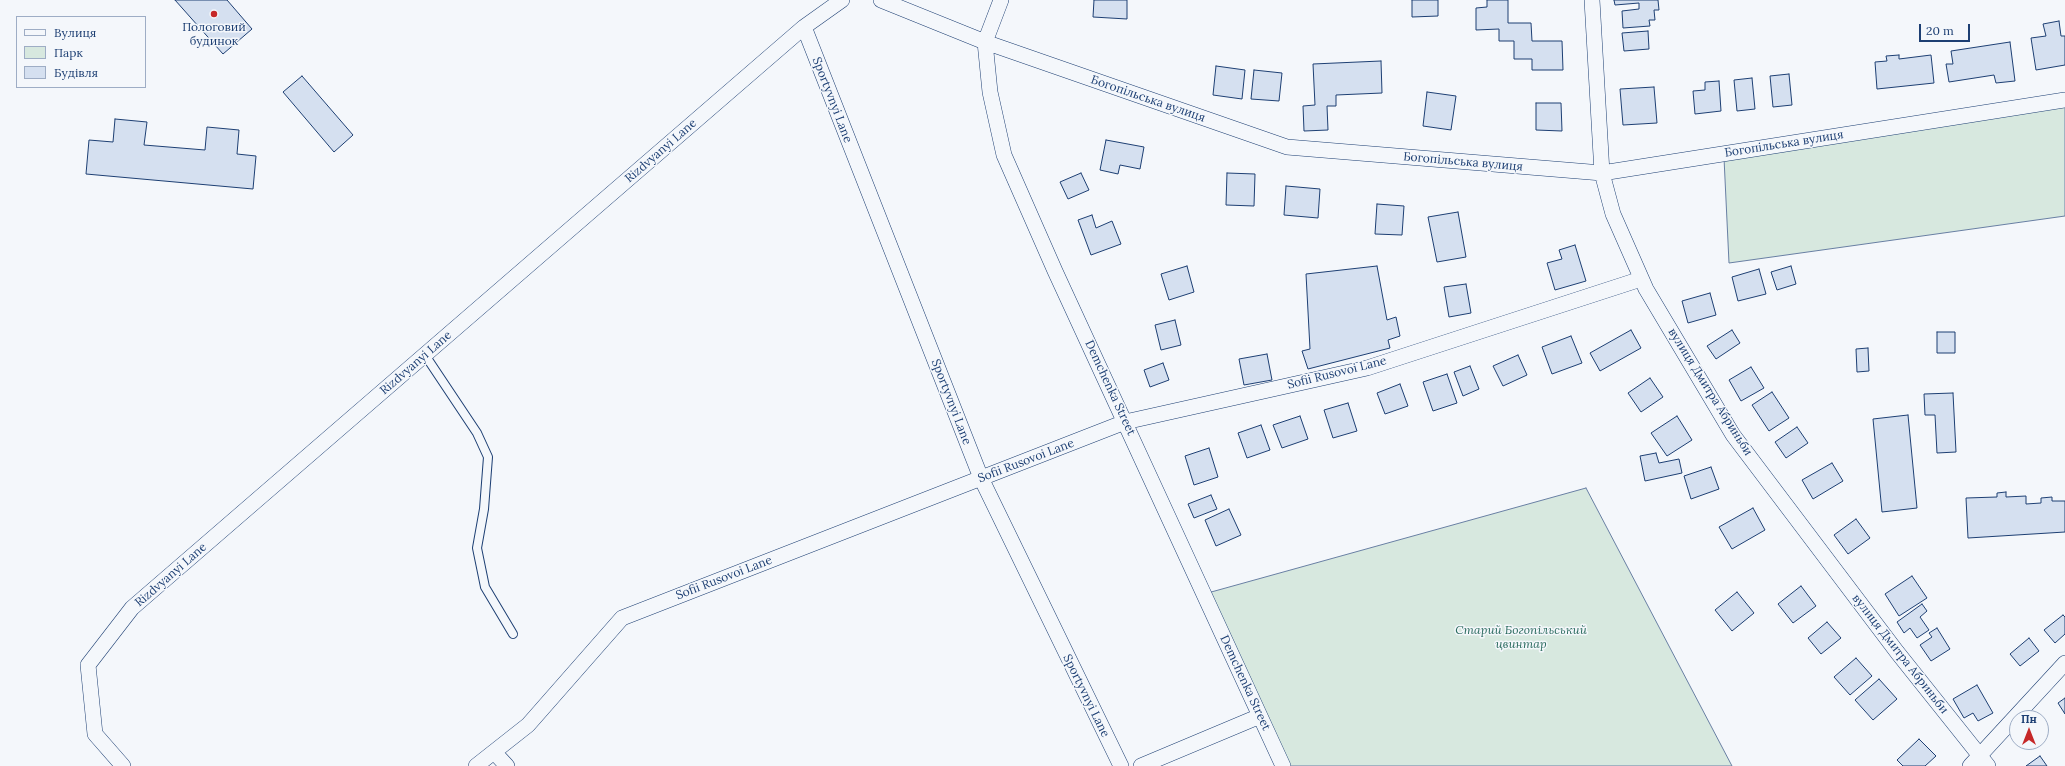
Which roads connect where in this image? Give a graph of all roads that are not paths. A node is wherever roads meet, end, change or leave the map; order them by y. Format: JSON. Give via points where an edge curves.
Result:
{"nodes":[{"id":1,"x":842,"y":0,"type":"edge"},
{"id":2,"x":881,"y":0,"type":"edge"},
{"id":3,"x":1001,"y":0,"type":"edge"},
{"id":4,"x":1592,"y":0,"type":"edge"},
{"id":5,"x":804,"y":27,"type":"junction"},
{"id":6,"x":985,"y":42,"type":"junction"},
{"id":7,"x":2065,"y":100,"type":"edge"},
{"id":8,"x":1602,"y":173,"type":"junction"},
{"id":9,"x":1641,"y":278,"type":"junction"},
{"id":10,"x":425,"y":355,"type":"junction"},
{"id":11,"x":1125,"y":422,"type":"junction"},
{"id":12,"x":981,"y":478,"type":"junction"},
{"id":13,"x":513,"y":634,"type":"dead end"},
{"id":14,"x":2065,"y":663,"type":"edge"},
{"id":15,"x":1260,"y":716,"type":"junction"},
{"id":16,"x":494,"y":752,"type":"junction"},
{"id":17,"x":1979,"y":763,"type":"edge"},
{"id":18,"x":123,"y":766,"type":"edge"},
{"id":19,"x":476,"y":766,"type":"edge"},
{"id":20,"x":508,"y":766,"type":"edge"},
{"id":21,"x":1121,"y":766,"type":"edge"},
{"id":22,"x":1141,"y":766,"type":"edge"},
{"id":23,"x":1283,"y":766,"type":"edge"}],
"edges":[{"from":1,"to":5,"type":"street","name":"Rizdvyanyi Lane"},
{"from":2,"to":6,"type":"street","name":"Богопільська вулиця"},
{"from":3,"to":6,"type":"street","name":"Demchenka Street"},
{"from":4,"to":8,"type":"street","name":"вулиця Дмитра Абриньби"},
{"from":5,"to":10,"type":"street","name":"Rizdvyanyi Lane"},
{"from":5,"to":12,"type":"street","name":"Sportyvnyi Lane"},
{"from":6,"to":8,"type":"street","name":"Богопільська вулиця","via":[[1287,147]]},
{"from":6,"to":11,"type":"street","name":"Demchenka Street","via":[[990,92],[1004,155]]},
{"from":7,"to":8,"type":"street","name":"Богопільська вулиця"},
{"from":8,"to":9,"type":"street","name":"вулиця Дмитра Абриньби","via":[[1613,214]]},
{"from":9,"to":11,"type":"street","name":"Sofii Rusovoi Lane","via":[[1367,368]]},
{"from":9,"to":17,"type":"street","name":"вулиця Дмитра Абриньби","via":[[1734,435]]},
{"from":10,"to":13,"type":"lane","via":[[477,432],[488,457],[484,509],[477,548],[485,587]]},
{"from":10,"to":18,"type":"street","name":"Rizdvyanyi Lane","via":[[132,608],[88,665],[95,734]]},
{"from":11,"to":12,"type":"street","name":"Sofii Rusovoi Lane"},
{"from":11,"to":15,"type":"street","name":"Demchenka Street"},
{"from":12,"to":16,"type":"street","name":"Sofii Rusovoi Lane","via":[[622,618],[528,725]]},
{"from":12,"to":21,"type":"street","name":"Sportyvnyi Lane"},
{"from":14,"to":17,"type":"street"},
{"from":15,"to":22,"type":"street"},
{"from":15,"to":23,"type":"street","name":"Demchenka Street"},
{"from":16,"to":19,"type":"street","name":"Sofii Rusovoi Lane"},
{"from":16,"to":20,"type":"street"}]}
